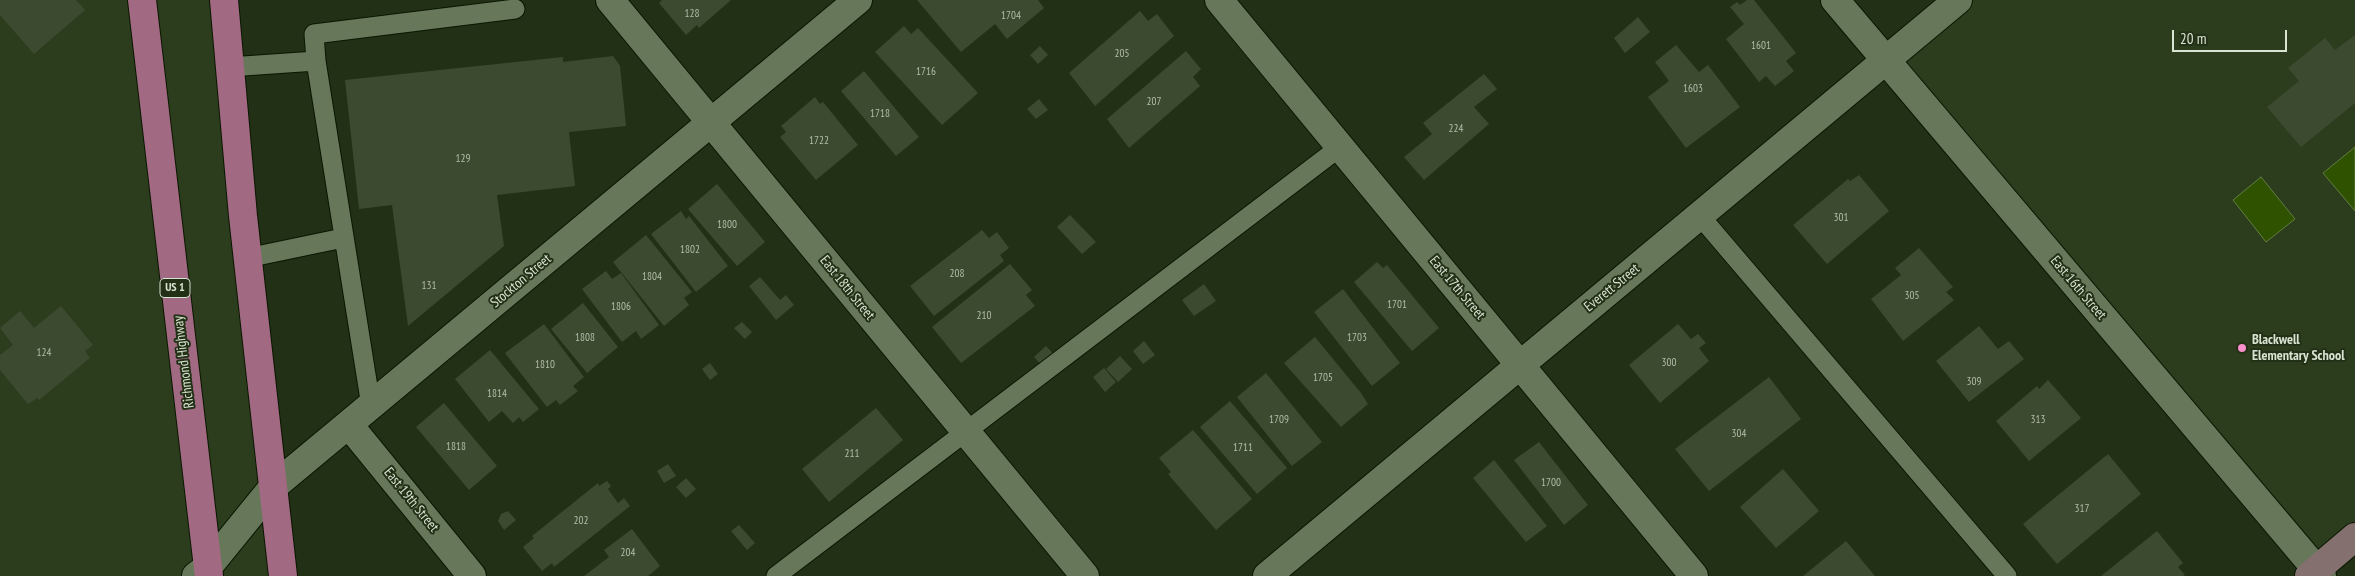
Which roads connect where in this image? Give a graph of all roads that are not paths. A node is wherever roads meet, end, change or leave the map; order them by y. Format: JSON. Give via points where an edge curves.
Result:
{"nodes":[{"id":1,"x":142,"y":0,"type":"edge"},
{"id":2,"x":224,"y":0,"type":"edge"},
{"id":3,"x":610,"y":0,"type":"edge"},
{"id":4,"x":858,"y":0,"type":"edge"},
{"id":5,"x":1219,"y":0,"type":"edge"},
{"id":6,"x":1835,"y":0,"type":"edge"},
{"id":7,"x":1958,"y":0,"type":"edge"},
{"id":8,"x":515,"y":9,"type":"dead end"},
{"id":9,"x":316,"y":61,"type":"junction"},
{"id":10,"x":1885,"y":62,"type":"junction"},
{"id":11,"x":229,"y":67,"type":"junction"},
{"id":12,"x":711,"y":123,"type":"junction"},
{"id":13,"x":1340,"y":148,"type":"junction"},
{"id":14,"x":1700,"y":216,"type":"junction"},
{"id":15,"x":344,"y":238,"type":"junction"},
{"id":16,"x":247,"y":258,"type":"junction"},
{"id":17,"x":1520,"y":364,"type":"junction"},
{"id":18,"x":371,"y":406,"type":"junction"},
{"id":19,"x":349,"y":425,"type":"junction"},
{"id":20,"x":966,"y":432,"type":"junction"},
{"id":21,"x":273,"y":487,"type":"junction"},
{"id":22,"x":2355,"y":537,"type":"edge"},
{"id":23,"x":204,"y":573,"type":"edge"},
{"id":24,"x":2316,"y":574,"type":"edge"},
{"id":25,"x":283,"y":576,"type":"edge"},
{"id":26,"x":472,"y":576,"type":"edge"},
{"id":27,"x":776,"y":576,"type":"edge"},
{"id":28,"x":1085,"y":576,"type":"edge"},
{"id":29,"x":1267,"y":576,"type":"edge"},
{"id":30,"x":1694,"y":576,"type":"edge"},
{"id":31,"x":2007,"y":576,"type":"edge"}],
"edges":[{"from":1,"to":23,"type":"main road","name":"Richmond Highway","number":"US 1"},
{"from":2,"to":11,"type":"main road"},
{"from":3,"to":12,"type":"street","name":"East 18th Street"},
{"from":4,"to":12,"type":"street","name":"Stockton Street"},
{"from":5,"to":13,"type":"street","name":"East 17th Street"},
{"from":6,"to":10,"type":"street","name":"East 16th Street"},
{"from":7,"to":10,"type":"street","name":"Everett Street"},
{"from":8,"to":9,"type":"lane","via":[[314,34]]},
{"from":9,"to":11,"type":"lane"},
{"from":9,"to":15,"type":"lane"},
{"from":10,"to":14,"type":"street","name":"Everett Street"},
{"from":10,"to":24,"type":"street","name":"East 16th Street"},
{"from":11,"to":16,"type":"main road"},
{"from":12,"to":18,"type":"street","name":"Stockton Street"},
{"from":12,"to":20,"type":"street","name":"East 18th Street"},
{"from":13,"to":17,"type":"street","name":"East 17th Street"},
{"from":13,"to":20,"type":"lane"},
{"from":14,"to":17,"type":"street","name":"Everett Street"},
{"from":14,"to":31,"type":"lane"},
{"from":15,"to":16,"type":"lane"},
{"from":15,"to":18,"type":"lane"},
{"from":16,"to":21,"type":"main road"},
{"from":17,"to":29,"type":"street","name":"Everett Street"},
{"from":17,"to":30,"type":"street","name":"East 17th Street"},
{"from":18,"to":19,"type":"street","name":"Stockton Street"},
{"from":19,"to":21,"type":"street","name":"Stockton Street"},
{"from":19,"to":26,"type":"street","name":"East 19th Street"},
{"from":20,"to":27,"type":"lane"},
{"from":20,"to":28,"type":"street","name":"East 18th Street"},
{"from":21,"to":23,"type":"street","name":"Stockton Street"},
{"from":21,"to":25,"type":"main road"},
{"from":22,"to":24,"type":"street"}]}
